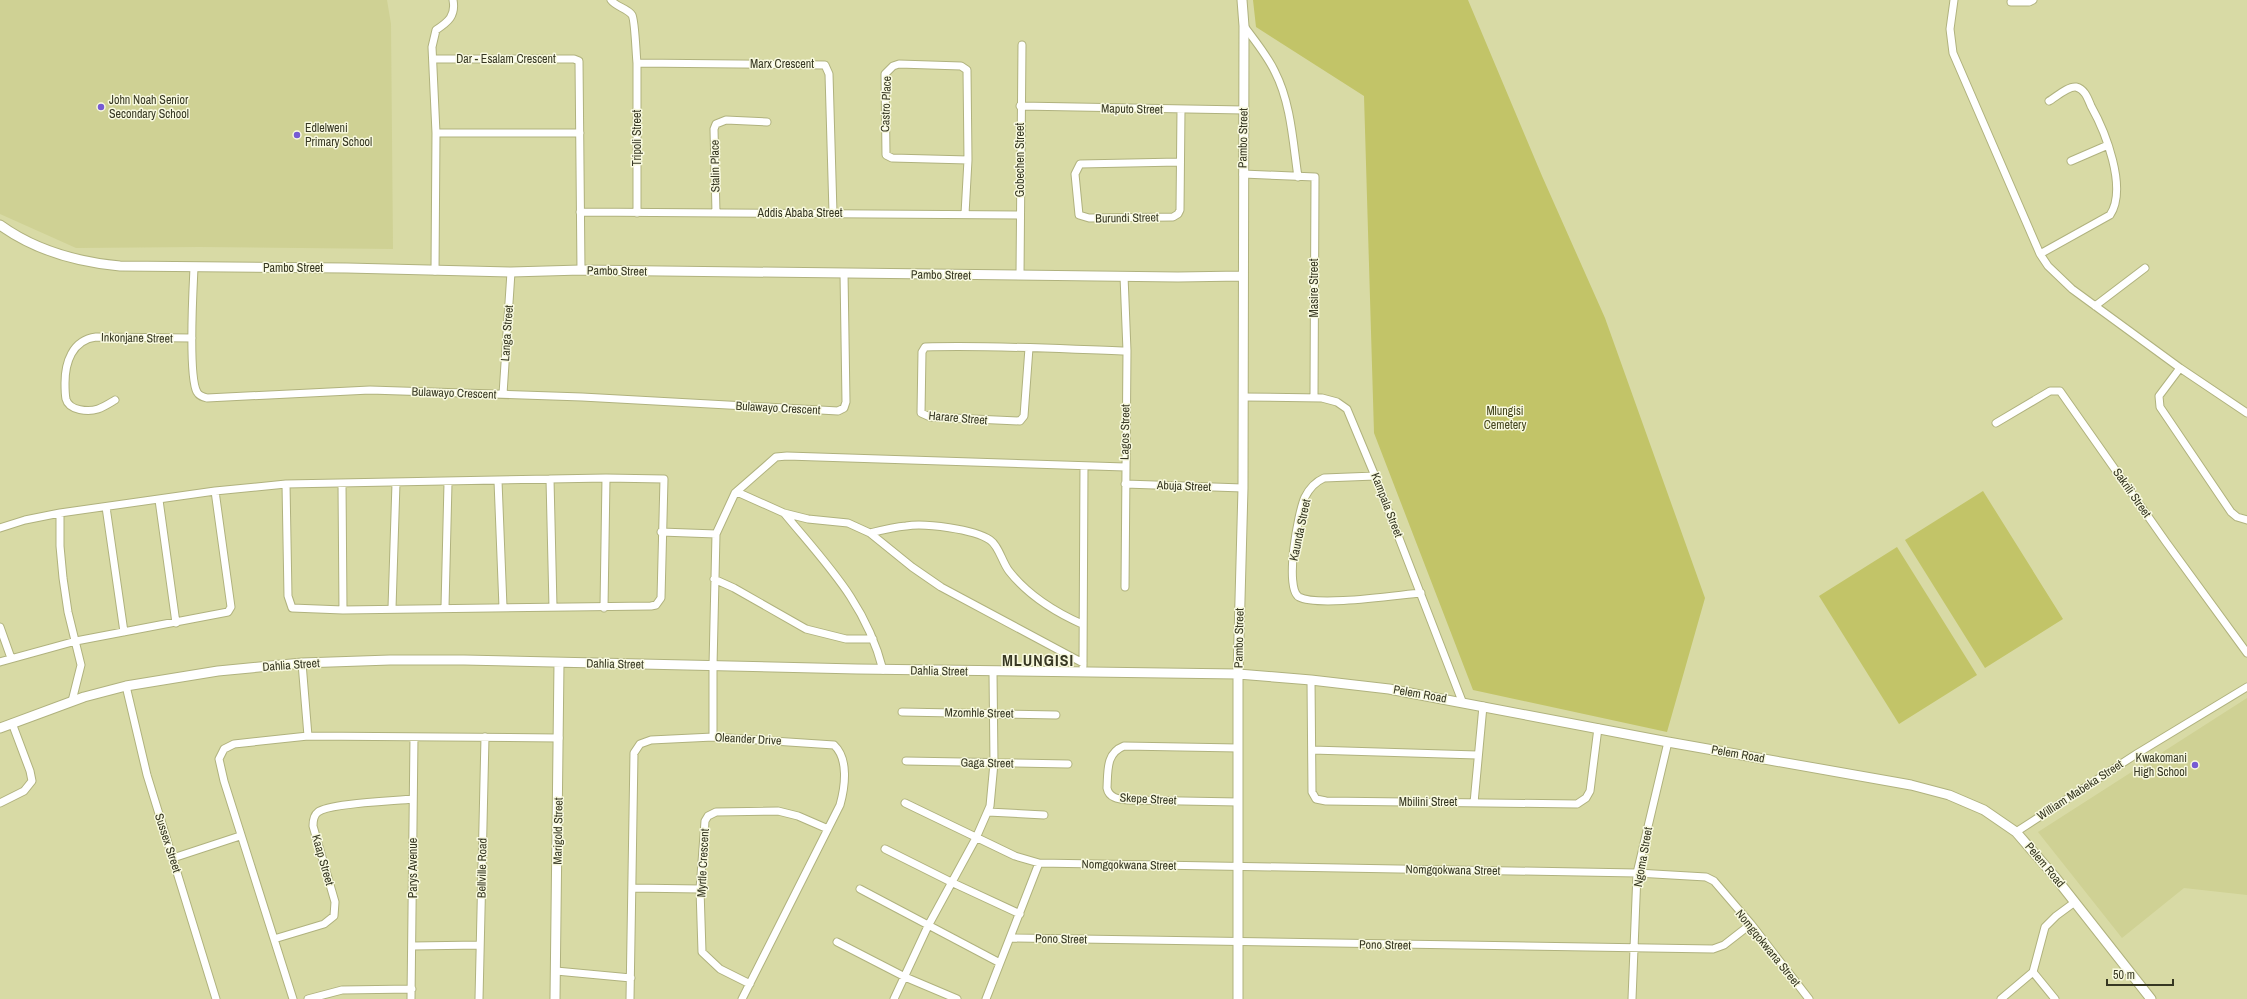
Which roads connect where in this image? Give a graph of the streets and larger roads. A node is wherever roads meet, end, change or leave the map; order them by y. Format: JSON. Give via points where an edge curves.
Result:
{"nodes":[{"id":1,"x":453,"y":0,"type":"edge"},
{"id":2,"x":611,"y":0,"type":"edge"},
{"id":3,"x":1242,"y":0,"type":"edge"},
{"id":4,"x":1954,"y":0,"type":"edge"},
{"id":5,"x":2033,"y":0,"type":"edge"},
{"id":6,"x":2011,"y":2,"type":"dead end"},
{"id":7,"x":1244,"y":26,"type":"junction"},
{"id":8,"x":1022,"y":45,"type":"dead end"},
{"id":9,"x":433,"y":59,"type":"junction"},
{"id":10,"x":637,"y":63,"type":"junction"},
{"id":11,"x":2049,"y":101,"type":"dead end"},
{"id":12,"x":1020,"y":106,"type":"junction"},
{"id":13,"x":1181,"y":110,"type":"junction"},
{"id":14,"x":1244,"y":110,"type":"junction"},
{"id":15,"x":767,"y":122,"type":"dead end"},
{"id":16,"x":436,"y":133,"type":"junction"},
{"id":17,"x":580,"y":133,"type":"junction"},
{"id":18,"x":2108,"y":145,"type":"junction"},
{"id":19,"x":968,"y":160,"type":"junction"},
{"id":20,"x":2071,"y":161,"type":"dead end"},
{"id":21,"x":1179,"y":162,"type":"junction"},
{"id":22,"x":1243,"y":174,"type":"junction"},
{"id":23,"x":1298,"y":177,"type":"junction"},
{"id":24,"x":580,"y":212,"type":"junction"},
{"id":25,"x":637,"y":213,"type":"junction"},
{"id":26,"x":716,"y":213,"type":"junction"},
{"id":27,"x":833,"y":213,"type":"junction"},
{"id":28,"x":965,"y":214,"type":"junction"},
{"id":29,"x":1020,"y":215,"type":"junction"},
{"id":30,"x":0,"y":225,"type":"edge"},
{"id":31,"x":2040,"y":254,"type":"junction"},
{"id":32,"x":194,"y":268,"type":"junction"},
{"id":33,"x":2145,"y":268,"type":"dead end"},
{"id":34,"x":581,"y":270,"type":"junction"},
{"id":35,"x":435,"y":271,"type":"junction"},
{"id":36,"x":510,"y":272,"type":"junction"},
{"id":37,"x":844,"y":273,"type":"junction"},
{"id":38,"x":1020,"y":275,"type":"junction"},
{"id":39,"x":1124,"y":276,"type":"junction"},
{"id":40,"x":1242,"y":276,"type":"junction"},
{"id":41,"x":2095,"y":306,"type":"junction"},
{"id":42,"x":192,"y":338,"type":"junction"},
{"id":43,"x":1029,"y":348,"type":"junction"},
{"id":44,"x":1127,"y":351,"type":"junction"},
{"id":45,"x":2180,"y":368,"type":"junction"},
{"id":46,"x":503,"y":394,"type":"junction"},
{"id":47,"x":1243,"y":397,"type":"junction"},
{"id":48,"x":1314,"y":398,"type":"junction"},
{"id":49,"x":115,"y":400,"type":"dead end"},
{"id":50,"x":2247,"y":413,"type":"edge"},
{"id":51,"x":1996,"y":423,"type":"dead end"},
{"id":52,"x":1084,"y":466,"type":"junction"},
{"id":53,"x":1125,"y":467,"type":"junction"},
{"id":54,"x":1375,"y":476,"type":"junction"},
{"id":55,"x":606,"y":478,"type":"junction"},
{"id":56,"x":550,"y":479,"type":"junction"},
{"id":57,"x":498,"y":481,"type":"junction"},
{"id":58,"x":342,"y":483,"type":"junction"},
{"id":59,"x":396,"y":483,"type":"junction"},
{"id":60,"x":448,"y":483,"type":"junction"},
{"id":61,"x":286,"y":484,"type":"junction"},
{"id":62,"x":1125,"y":484,"type":"junction"},
{"id":63,"x":1243,"y":488,"type":"junction"},
{"id":64,"x":215,"y":491,"type":"junction"},
{"id":65,"x":737,"y":492,"type":"junction"},
{"id":66,"x":159,"y":500,"type":"junction"},
{"id":67,"x":106,"y":507,"type":"junction"},
{"id":68,"x":60,"y":513,"type":"junction"},
{"id":69,"x":784,"y":513,"type":"junction"},
{"id":70,"x":2247,"y":520,"type":"edge"},
{"id":71,"x":0,"y":528,"type":"edge"},
{"id":72,"x":661,"y":532,"type":"junction"},
{"id":73,"x":870,"y":532,"type":"junction"},
{"id":74,"x":716,"y":534,"type":"junction"},
{"id":75,"x":714,"y":579,"type":"junction"},
{"id":76,"x":1125,"y":587,"type":"dead end"},
{"id":77,"x":1421,"y":593,"type":"junction"},
{"id":78,"x":504,"y":607,"type":"junction"},
{"id":79,"x":553,"y":607,"type":"junction"},
{"id":80,"x":392,"y":608,"type":"junction"},
{"id":81,"x":445,"y":608,"type":"junction"},
{"id":82,"x":604,"y":608,"type":"junction"},
{"id":83,"x":343,"y":610,"type":"junction"},
{"id":84,"x":176,"y":623,"type":"junction"},
{"id":85,"x":1082,"y":624,"type":"junction"},
{"id":86,"x":0,"y":627,"type":"edge"},
{"id":87,"x":124,"y":632,"type":"junction"},
{"id":88,"x":873,"y":639,"type":"junction"},
{"id":89,"x":76,"y":641,"type":"junction"},
{"id":90,"x":2247,"y":654,"type":"edge"},
{"id":91,"x":11,"y":658,"type":"junction"},
{"id":92,"x":0,"y":662,"type":"edge"},
{"id":93,"x":302,"y":663,"type":"junction"},
{"id":94,"x":559,"y":663,"type":"junction"},
{"id":95,"x":713,"y":666,"type":"junction"},
{"id":96,"x":1083,"y":668,"type":"junction"},
{"id":97,"x":883,"y":670,"type":"junction"},
{"id":98,"x":993,"y":672,"type":"junction"},
{"id":99,"x":1238,"y":674,"type":"junction"},
{"id":100,"x":1311,"y":680,"type":"junction"},
{"id":101,"x":126,"y":686,"type":"junction"},
{"id":102,"x":2247,"y":687,"type":"edge"},
{"id":103,"x":72,"y":701,"type":"junction"},
{"id":104,"x":1462,"y":702,"type":"junction"},
{"id":105,"x":1483,"y":706,"type":"junction"},
{"id":106,"x":902,"y":712,"type":"dead end"},
{"id":107,"x":994,"y":714,"type":"junction"},
{"id":108,"x":1056,"y":715,"type":"dead end"},
{"id":109,"x":12,"y":723,"type":"junction"},
{"id":110,"x":0,"y":728,"type":"edge"},
{"id":111,"x":1598,"y":728,"type":"junction"},
{"id":112,"x":308,"y":736,"type":"junction"},
{"id":113,"x":414,"y":737,"type":"junction"},
{"id":114,"x":485,"y":737,"type":"junction"},
{"id":115,"x":559,"y":738,"type":"junction"},
{"id":116,"x":713,"y":738,"type":"junction"},
{"id":117,"x":1668,"y":742,"type":"junction"},
{"id":118,"x":1238,"y":748,"type":"junction"},
{"id":119,"x":1312,"y":750,"type":"junction"},
{"id":120,"x":1477,"y":755,"type":"junction"},
{"id":121,"x":906,"y":761,"type":"dead end"},
{"id":122,"x":994,"y":763,"type":"junction"},
{"id":123,"x":1068,"y":764,"type":"dead end"},
{"id":124,"x":413,"y":799,"type":"junction"},
{"id":125,"x":1238,"y":802,"type":"junction"},
{"id":126,"x":0,"y":803,"type":"edge"},
{"id":127,"x":905,"y":803,"type":"dead end"},
{"id":128,"x":1474,"y":803,"type":"junction"},
{"id":129,"x":988,"y":812,"type":"junction"},
{"id":130,"x":1044,"y":815,"type":"dead end"},
{"id":131,"x":828,"y":829,"type":"junction"},
{"id":132,"x":2016,"y":832,"type":"junction"},
{"id":133,"x":240,"y":836,"type":"junction"},
{"id":134,"x":976,"y":838,"type":"junction"},
{"id":135,"x":885,"y":849,"type":"dead end"},
{"id":136,"x":173,"y":858,"type":"junction"},
{"id":137,"x":1039,"y":863,"type":"junction"},
{"id":138,"x":1237,"y":866,"type":"junction"},
{"id":139,"x":1637,"y":873,"type":"junction"},
{"id":140,"x":951,"y":882,"type":"junction"},
{"id":141,"x":632,"y":888,"type":"junction"},
{"id":142,"x":700,"y":889,"type":"junction"},
{"id":143,"x":860,"y":889,"type":"dead end"},
{"id":144,"x":2075,"y":902,"type":"junction"},
{"id":145,"x":1020,"y":914,"type":"junction"},
{"id":146,"x":1751,"y":924,"type":"junction"},
{"id":147,"x":928,"y":926,"type":"junction"},
{"id":148,"x":1010,"y":938,"type":"junction"},
{"id":149,"x":274,"y":940,"type":"junction"},
{"id":150,"x":837,"y":942,"type":"dead end"},
{"id":151,"x":1238,"y":942,"type":"junction"},
{"id":152,"x":480,"y":945,"type":"junction"},
{"id":153,"x":413,"y":946,"type":"junction"},
{"id":154,"x":1634,"y":948,"type":"junction"},
{"id":155,"x":1000,"y":963,"type":"junction"},
{"id":156,"x":556,"y":972,"type":"junction"},
{"id":157,"x":2033,"y":972,"type":"junction"},
{"id":158,"x":905,"y":977,"type":"junction"},
{"id":159,"x":631,"y":978,"type":"junction"},
{"id":160,"x":750,"y":984,"type":"junction"},
{"id":161,"x":412,"y":989,"type":"junction"},
{"id":162,"x":216,"y":999,"type":"edge"},
{"id":163,"x":294,"y":999,"type":"edge"},
{"id":164,"x":308,"y":999,"type":"edge"},
{"id":165,"x":411,"y":999,"type":"edge"},
{"id":166,"x":479,"y":999,"type":"edge"},
{"id":167,"x":555,"y":999,"type":"edge"},
{"id":168,"x":630,"y":999,"type":"edge"},
{"id":169,"x":742,"y":999,"type":"edge"},
{"id":170,"x":894,"y":999,"type":"edge"},
{"id":171,"x":957,"y":999,"type":"edge"},
{"id":172,"x":986,"y":999,"type":"edge"},
{"id":173,"x":1238,"y":999,"type":"edge"},
{"id":174,"x":1632,"y":999,"type":"edge"},
{"id":175,"x":1809,"y":999,"type":"edge"},
{"id":176,"x":2002,"y":999,"type":"edge"},
{"id":177,"x":2055,"y":999,"type":"edge"},
{"id":178,"x":2151,"y":999,"type":"edge"}],
"edges":[{"from":1,"to":9,"type":"street","via":[[452,18],[436,30],[433,36]]},
{"from":2,"to":10,"type":"street","name":"Tripoli Street","via":[[632,16]]},
{"from":3,"to":7,"type":"street","name":"Pambo Street"},
{"from":4,"to":31,"type":"street","via":[[1950,29],[1952,53]]},
{"from":5,"to":6,"type":"street"},
{"from":7,"to":14,"type":"street","name":"Pambo Street"},
{"from":7,"to":23,"type":"street","via":[[1263,50],[1278,80],[1288,114]]},
{"from":8,"to":12,"type":"street","name":"Gobechen Street"},
{"from":9,"to":16,"type":"street"},
{"from":9,"to":17,"type":"street","name":"Dar - Esalam Crescent","via":[[577,59],[581,64]]},
{"from":10,"to":25,"type":"street","name":"Tripoli Street"},
{"from":10,"to":27,"type":"street","name":"Marx Crescent","via":[[825,65],[829,74]]},
{"from":11,"to":18,"type":"street","via":[[2072,87],[2081,89],[2101,124]]},
{"from":12,"to":13,"type":"street","name":"Maputo Street"},
{"from":12,"to":29,"type":"street","name":"Gobechen Street"},
{"from":13,"to":14,"type":"street","name":"Maputo Street"},
{"from":13,"to":21,"type":"street","name":"Burundi Street"},
{"from":14,"to":22,"type":"street","name":"Pambo Street"},
{"from":15,"to":26,"type":"street","name":"Stalin Place","via":[[726,120],[716,124]]},
{"from":16,"to":17,"type":"street"},
{"from":16,"to":35,"type":"street"},
{"from":17,"to":24,"type":"street","name":"Dar - Esalam Crescent"},
{"from":18,"to":20,"type":"street"},
{"from":18,"to":31,"type":"street","via":[[2116,190],[2111,213]]},
{"from":19,"to":19,"type":"street","name":"Castro Place","via":[[967,70],[961,66],[899,64],[888,69],[885,74],[886,155],[892,158]]},
{"from":19,"to":28,"type":"street","name":"Castro Place"},
{"from":21,"to":21,"type":"street","name":"Burundi Street","via":[[1180,210],[1176,216],[1089,218],[1079,215],[1076,174],[1080,164]]},
{"from":22,"to":23,"type":"street"},
{"from":22,"to":40,"type":"street","name":"Pambo Street"},
{"from":23,"to":48,"type":"street","name":"Masire Street","via":[[1315,177]]},
{"from":24,"to":25,"type":"street","name":"Addis Ababa Street"},
{"from":24,"to":34,"type":"street","name":"Dar - Esalam Crescent"},
{"from":25,"to":26,"type":"street","name":"Addis Ababa Street"},
{"from":26,"to":27,"type":"street","name":"Addis Ababa Street"},
{"from":27,"to":28,"type":"street","name":"Addis Ababa Street"},
{"from":28,"to":29,"type":"street","name":"Addis Ababa Street"},
{"from":29,"to":38,"type":"street","name":"Gobechen Street"},
{"from":30,"to":32,"type":"street","name":"Pambo Street","via":[[38,247],[65,258],[120,266]]},
{"from":31,"to":41,"type":"street","via":[[2058,277]]},
{"from":32,"to":35,"type":"street","name":"Pambo Street"},
{"from":32,"to":42,"type":"street","name":"Bulawayo Crescent"},
{"from":33,"to":41,"type":"street"},
{"from":34,"to":36,"type":"street","name":"Pambo Street"},
{"from":34,"to":37,"type":"street","name":"Pambo Street"},
{"from":35,"to":36,"type":"street","name":"Pambo Street"},
{"from":36,"to":46,"type":"street","name":"Langa Street"},
{"from":37,"to":38,"type":"street","name":"Pambo Street"},
{"from":37,"to":46,"type":"street","name":"Bulawayo Crescent","via":[[846,402],[844,408],[838,411]]},
{"from":38,"to":39,"type":"street","name":"Pambo Street"},
{"from":39,"to":40,"type":"street","name":"Pambo Street"},
{"from":39,"to":44,"type":"street","name":"Lagos Street"},
{"from":40,"to":47,"type":"street","name":"Pambo Street"},
{"from":41,"to":45,"type":"street"},
{"from":42,"to":46,"type":"street","name":"Bulawayo Crescent","via":[[195,386],[199,394],[207,398],[363,390]]},
{"from":42,"to":49,"type":"street","name":"Inkonjane Street","via":[[96,337],[83,341],[68,358],[65,374],[68,402],[74,408],[98,410]]},
{"from":43,"to":43,"type":"street","name":"Harare Street","via":[[925,347],[922,352],[921,413],[930,417],[1020,421],[1024,416]]},
{"from":43,"to":44,"type":"street","name":"Harare Street"},
{"from":44,"to":53,"type":"street","name":"Lagos Street"},
{"from":45,"to":50,"type":"street"},
{"from":45,"to":70,"type":"street","via":[[2159,396],[2160,407],[2231,512]]},
{"from":47,"to":48,"type":"street","name":"Kampala Street"},
{"from":47,"to":63,"type":"street","name":"Pambo Street"},
{"from":48,"to":54,"type":"street","name":"Kampala Street","via":[[1336,402],[1347,409]]},
{"from":51,"to":90,"type":"street","name":"Sakrili Street","via":[[2050,391],[2060,391]]},
{"from":52,"to":53,"type":"street"},
{"from":52,"to":65,"type":"street","via":[[780,456],[757,472]]},
{"from":52,"to":85,"type":"street"},
{"from":53,"to":62,"type":"street","name":"Lagos Street"},
{"from":54,"to":77,"type":"street","name":"Kampala Street"},
{"from":54,"to":77,"type":"street","name":"Kaunda Street","via":[[1324,478],[1308,493],[1301,510],[1292,565],[1294,592],[1301,598],[1345,600]]},
{"from":55,"to":56,"type":"street"},
{"from":55,"to":72,"type":"street","via":[[664,479]]},
{"from":55,"to":82,"type":"street"},
{"from":56,"to":57,"type":"street"},
{"from":56,"to":79,"type":"street"},
{"from":57,"to":60,"type":"street"},
{"from":57,"to":78,"type":"street"},
{"from":58,"to":59,"type":"street"},
{"from":58,"to":61,"type":"street"},
{"from":58,"to":83,"type":"street"},
{"from":59,"to":60,"type":"street"},
{"from":59,"to":80,"type":"street"},
{"from":60,"to":81,"type":"street"},
{"from":61,"to":64,"type":"street"},
{"from":61,"to":83,"type":"street","via":[[290,606],[295,609]]},
{"from":62,"to":63,"type":"street","name":"Abuja Street"},
{"from":62,"to":76,"type":"street","name":"Lagos Street"},
{"from":63,"to":99,"type":"street","name":"Pambo Street"},
{"from":64,"to":66,"type":"street"},
{"from":64,"to":84,"type":"street","via":[[230,611],[223,615]]},
{"from":65,"to":69,"type":"street"},
{"from":65,"to":74,"type":"street","via":[[724,513]]},
{"from":66,"to":67,"type":"street"},
{"from":66,"to":84,"type":"street"},
{"from":67,"to":68,"type":"street"},
{"from":67,"to":87,"type":"street"},
{"from":68,"to":71,"type":"street"},
{"from":68,"to":89,"type":"street","via":[[63,578]]},
{"from":69,"to":73,"type":"street","via":[[808,519],[848,523]]},
{"from":69,"to":88,"type":"street","via":[[856,602]]},
{"from":72,"to":74,"type":"street"},
{"from":72,"to":82,"type":"street","via":[[658,603],[651,606]]},
{"from":73,"to":85,"type":"street","via":[[914,525],[984,536],[993,543],[1005,566],[1021,585],[1065,616]]},
{"from":73,"to":96,"type":"street","via":[[941,587]]},
{"from":74,"to":75,"type":"street"},
{"from":75,"to":88,"type":"street","via":[[806,628],[846,639]]},
{"from":75,"to":95,"type":"street"},
{"from":77,"to":104,"type":"street","name":"Kampala Street"},
{"from":78,"to":79,"type":"street"},
{"from":78,"to":81,"type":"street"},
{"from":79,"to":82,"type":"street"},
{"from":80,"to":81,"type":"street"},
{"from":80,"to":83,"type":"street"},
{"from":84,"to":87,"type":"street"},
{"from":85,"to":96,"type":"street"},
{"from":86,"to":91,"type":"street"},
{"from":87,"to":89,"type":"street"},
{"from":88,"to":97,"type":"street"},
{"from":89,"to":91,"type":"street"},
{"from":89,"to":103,"type":"street","via":[[81,665]]},
{"from":91,"to":92,"type":"street"},
{"from":93,"to":94,"type":"street","name":"Dahlia Street","via":[[390,660]]},
{"from":93,"to":101,"type":"street","name":"Dahlia Street","via":[[218,671]]},
{"from":93,"to":112,"type":"street"},
{"from":94,"to":95,"type":"street","name":"Dahlia Street"},
{"from":94,"to":115,"type":"street","name":"Marigold Street"},
{"from":95,"to":97,"type":"street","name":"Dahlia Street"},
{"from":95,"to":116,"type":"street"},
{"from":96,"to":98,"type":"street","name":"Dahlia Street"},
{"from":96,"to":99,"type":"street","name":"Dahlia Street"},
{"from":97,"to":98,"type":"street","name":"Dahlia Street"},
{"from":98,"to":107,"type":"street"},
{"from":99,"to":100,"type":"street","name":"Pelem Road"},
{"from":99,"to":118,"type":"street","name":"Pambo Street"},
{"from":100,"to":104,"type":"street","name":"Pelem Road","via":[[1389,689]]},
{"from":100,"to":119,"type":"street","name":"Mbilini Street"},
{"from":101,"to":103,"type":"street","name":"Dahlia Street"},
{"from":101,"to":136,"type":"street","name":"Sussex Street","via":[[146,775]]},
{"from":102,"to":132,"type":"street","name":"William Mabeka Street","via":[[2138,753]]},
{"from":103,"to":109,"type":"street","name":"Dahlia Street"},
{"from":104,"to":105,"type":"street","name":"Pelem Road"},
{"from":105,"to":111,"type":"street","name":"Pelem Road"},
{"from":105,"to":120,"type":"street"},
{"from":106,"to":107,"type":"street","name":"Mzomhle Street"},
{"from":107,"to":108,"type":"street","name":"Mzomhle Street"},
{"from":107,"to":122,"type":"street"},
{"from":109,"to":110,"type":"street","name":"Dahlia Street"},
{"from":109,"to":126,"type":"street","via":[[32,781],[24,791]]},
{"from":111,"to":117,"type":"street","name":"Pelem Road"},
{"from":111,"to":128,"type":"street","name":"Mbilini Street","via":[[1590,791],[1582,802]]},
{"from":112,"to":113,"type":"street"},
{"from":112,"to":133,"type":"street","via":[[234,744],[224,749],[219,759],[220,767]]},
{"from":113,"to":114,"type":"street"},
{"from":113,"to":124,"type":"street","name":"Parys Avenue"},
{"from":114,"to":115,"type":"street"},
{"from":114,"to":152,"type":"street","name":"Bellville Road"},
{"from":115,"to":156,"type":"street","name":"Marigold Street"},
{"from":116,"to":131,"type":"street","name":"Oleander Drive","via":[[834,745],[843,761],[844,780],[840,805]]},
{"from":116,"to":141,"type":"street","name":"Oleander Drive","via":[[651,740],[637,747],[634,754]]},
{"from":117,"to":132,"type":"street","name":"Pelem Road","via":[[1932,790],[1984,810]]},
{"from":117,"to":139,"type":"street","name":"Ngoma Street"},
{"from":118,"to":125,"type":"street","name":"Pambo Street"},
{"from":118,"to":125,"type":"street","name":"Skepe Street","via":[[1124,746],[1116,749],[1109,759],[1107,788],[1114,797],[1128,800]]},
{"from":119,"to":120,"type":"street"},
{"from":119,"to":128,"type":"street","name":"Mbilini Street","via":[[1312,792],[1313,796],[1321,800]]},
{"from":120,"to":128,"type":"street"},
{"from":121,"to":122,"type":"street","name":"Gaga Street"},
{"from":122,"to":123,"type":"street","name":"Gaga Street"},
{"from":122,"to":129,"type":"street"},
{"from":124,"to":149,"type":"street","name":"Kaap Street","via":[[324,808],[318,812],[313,820],[313,826],[335,902],[334,916],[324,924]]},
{"from":124,"to":153,"type":"street","name":"Parys Avenue"},
{"from":125,"to":138,"type":"street","name":"Pambo Street"},
{"from":127,"to":134,"type":"street","name":"Nomgqokwana Street"},
{"from":129,"to":130,"type":"street"},
{"from":129,"to":134,"type":"street"},
{"from":131,"to":142,"type":"street","name":"Myrtle Crescent","via":[[778,810],[716,812],[708,816],[706,821]]},
{"from":131,"to":160,"type":"street","name":"Oleander Drive"},
{"from":132,"to":144,"type":"street","name":"Pelem Road"},
{"from":133,"to":136,"type":"street"},
{"from":133,"to":149,"type":"street"},
{"from":134,"to":137,"type":"street","name":"Nomgqokwana Street"},
{"from":134,"to":140,"type":"street"},
{"from":135,"to":140,"type":"street"},
{"from":136,"to":162,"type":"street","name":"Sussex Street"},
{"from":137,"to":138,"type":"street","name":"Nomgqokwana Street"},
{"from":137,"to":145,"type":"street"},
{"from":138,"to":139,"type":"street","name":"Nomgqokwana Street"},
{"from":138,"to":151,"type":"street","name":"Pambo Street"},
{"from":139,"to":146,"type":"street","name":"Nomgqokwana Street","via":[[1710,878]]},
{"from":139,"to":154,"type":"street","name":"Ngoma Street"},
{"from":140,"to":145,"type":"street"},
{"from":140,"to":147,"type":"street"},
{"from":141,"to":142,"type":"street"},
{"from":141,"to":159,"type":"street","name":"Oleander Drive"},
{"from":142,"to":160,"type":"street","name":"Myrtle Crescent","via":[[702,952],[720,970]]},
{"from":143,"to":147,"type":"street"},
{"from":144,"to":157,"type":"street","via":[[2045,927]]},
{"from":144,"to":178,"type":"street","name":"Pelem Road"},
{"from":145,"to":148,"type":"street"},
{"from":146,"to":154,"type":"street","name":"Pono Street","via":[[1717,948]]},
{"from":146,"to":175,"type":"street","name":"Nomgqokwana Street"},
{"from":147,"to":155,"type":"street"},
{"from":147,"to":158,"type":"street"},
{"from":148,"to":151,"type":"street","name":"Pono Street"},
{"from":148,"to":155,"type":"street"},
{"from":149,"to":163,"type":"street"},
{"from":150,"to":158,"type":"street"},
{"from":151,"to":154,"type":"street","name":"Pono Street"},
{"from":151,"to":173,"type":"street","name":"Pambo Street"},
{"from":152,"to":153,"type":"street"},
{"from":152,"to":166,"type":"street","name":"Bellville Road"},
{"from":153,"to":161,"type":"street","name":"Parys Avenue"},
{"from":154,"to":174,"type":"street","name":"Ngoma Street"},
{"from":155,"to":172,"type":"street"},
{"from":156,"to":159,"type":"street"},
{"from":156,"to":167,"type":"street","name":"Marigold Street"},
{"from":157,"to":176,"type":"street"},
{"from":157,"to":177,"type":"street"},
{"from":158,"to":170,"type":"street"},
{"from":158,"to":171,"type":"street"},
{"from":159,"to":168,"type":"street","name":"Oleander Drive"},
{"from":160,"to":169,"type":"street","name":"Oleander Drive"},
{"from":161,"to":164,"type":"street","via":[[342,990]]},
{"from":161,"to":165,"type":"street","name":"Parys Avenue"}]}
